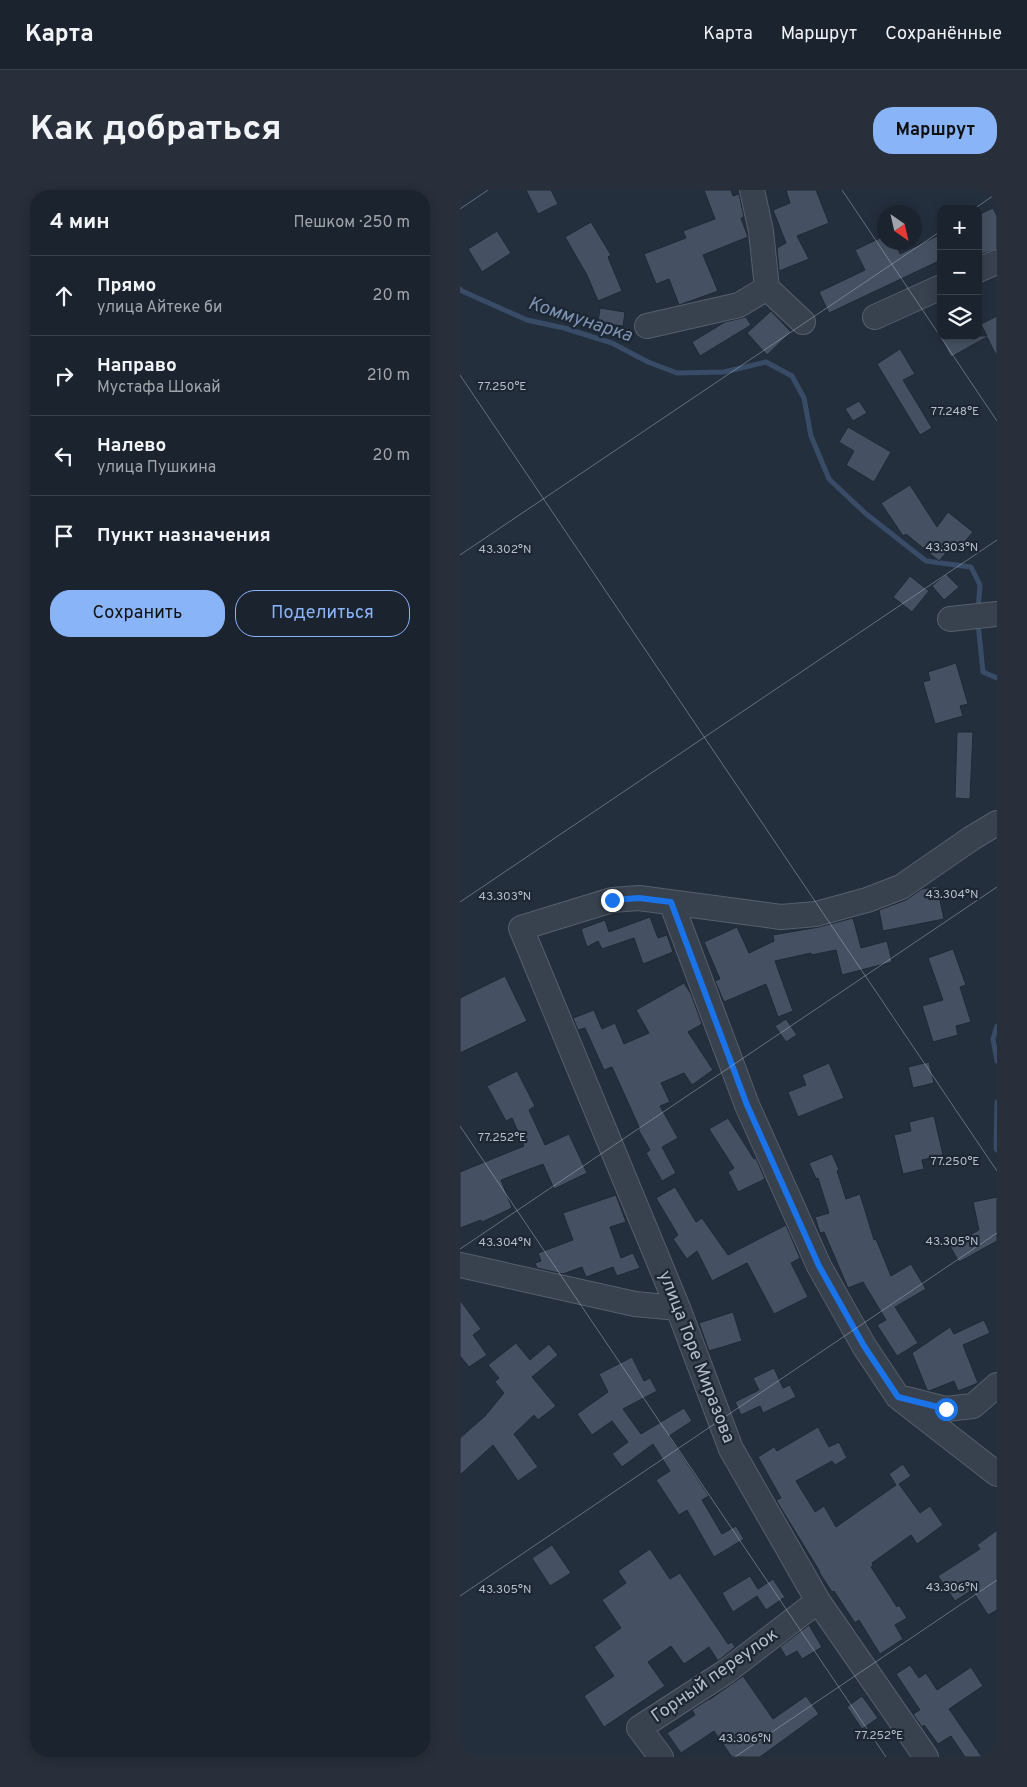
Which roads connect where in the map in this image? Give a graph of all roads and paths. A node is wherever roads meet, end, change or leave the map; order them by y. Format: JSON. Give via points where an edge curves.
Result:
{"nodes":[{"id":1,"x":752,"y":190,"type":"edge"},
{"id":2,"x":997,"y":262,"type":"edge"},
{"id":3,"x":982,"y":268,"type":"edge"},
{"id":4,"x":767,"y":288,"type":"junction"},
{"id":5,"x":937,"y":289,"type":"edge"},
{"id":6,"x":875,"y":317,"type":"dead end"},
{"id":7,"x":803,"y":322,"type":"dead end"},
{"id":8,"x":647,"y":326,"type":"dead end"},
{"id":9,"x":997,"y":823,"type":"edge"},
{"id":10,"x":671,"y":902,"type":"junction"},
{"id":11,"x":460,"y":1265,"type":"edge"},
{"id":12,"x":678,"y":1308,"type":"junction"},
{"id":13,"x":997,"y":1385,"type":"edge"},
{"id":14,"x":898,"y":1397,"type":"junction"},
{"id":15,"x":997,"y":1474,"type":"edge"},
{"id":16,"x":818,"y":1601,"type":"junction"},
{"id":17,"x":661,"y":1757,"type":"edge"},
{"id":18,"x":926,"y":1757,"type":"edge"}],
"edges":[{"from":1,"to":4,"type":"street","via":[[761,231]]},
{"from":2,"to":3,"type":"street"},
{"from":4,"to":7,"type":"street"},
{"from":4,"to":8,"type":"street","via":[[739,305]]},
{"from":5,"to":6,"type":"street"},
{"from":9,"to":10,"type":"street","via":[[901,887],[816,914],[781,917]]},
{"from":10,"to":12,"type":"street","name":"улица Торе Миразова","via":[[639,898],[612,900],[521,928]]},
{"from":10,"to":14,"type":"street","via":[[747,1105],[819,1266],[864,1346]]},
{"from":11,"to":12,"type":"street","via":[[636,1304]]},
{"from":12,"to":16,"type":"street","name":"улица Торе Миразова","via":[[731,1449]]},
{"from":13,"to":14,"type":"street","via":[[973,1406],[946,1409]]},
{"from":14,"to":15,"type":"street"},
{"from":16,"to":17,"type":"street","name":"Горный переулок","via":[[727,1671],[639,1728]]},
{"from":16,"to":18,"type":"street","name":"улица Торе Миразова"}]}
